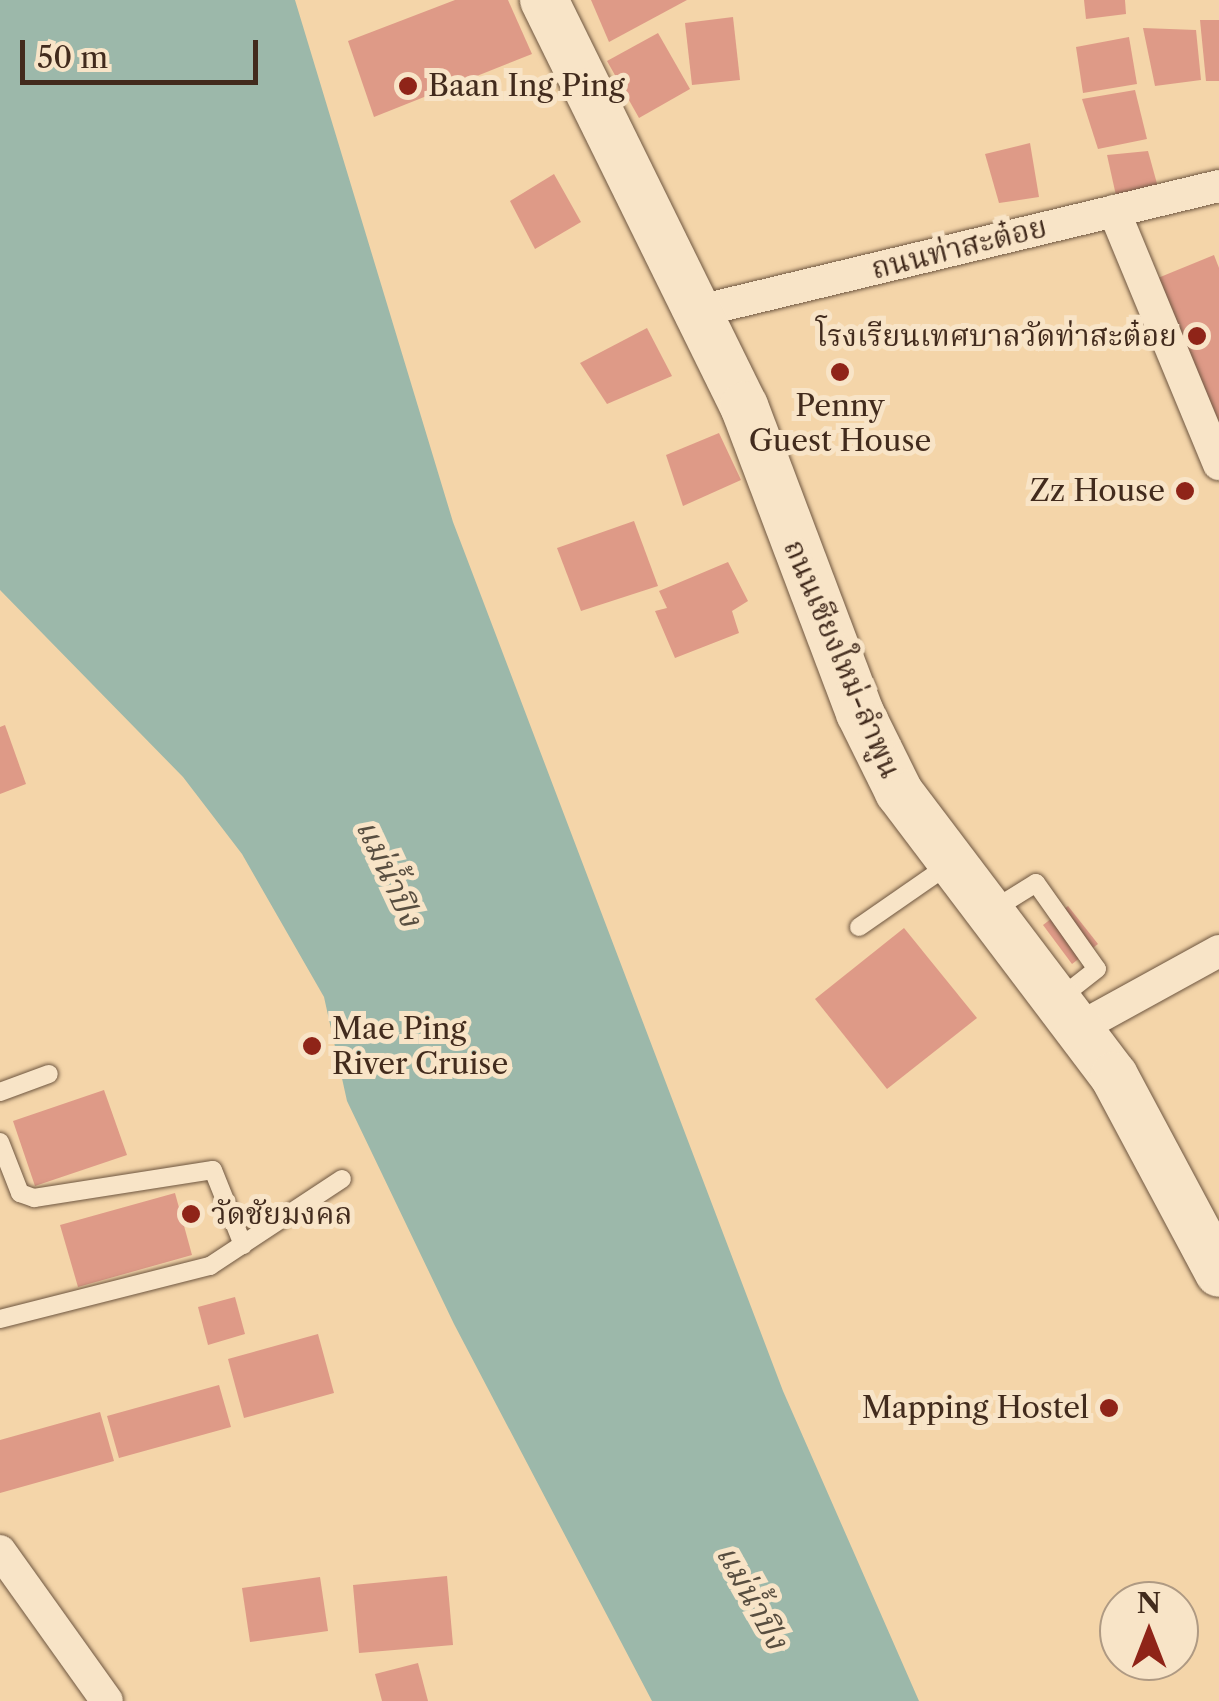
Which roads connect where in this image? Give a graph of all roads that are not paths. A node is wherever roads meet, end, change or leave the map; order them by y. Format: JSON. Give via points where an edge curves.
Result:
{"nodes":[{"id":1,"x":544,"y":0,"type":"edge"},
{"id":2,"x":1219,"y":186,"type":"edge"},
{"id":3,"x":1114,"y":211,"type":"junction"},
{"id":4,"x":699,"y":311,"type":"junction"},
{"id":5,"x":1219,"y":464,"type":"edge"},
{"id":6,"x":951,"y":864,"type":"junction"},
{"id":7,"x":859,"y":927,"type":"dead end"},
{"id":8,"x":1219,"y":951,"type":"edge"},
{"id":9,"x":1066,"y":1015,"type":"junction"},
{"id":10,"x":49,"y":1074,"type":"dead end"},
{"id":11,"x":0,"y":1092,"type":"edge"},
{"id":12,"x":0,"y":1142,"type":"edge"},
{"id":13,"x":342,"y":1179,"type":"dead end"},
{"id":14,"x":243,"y":1245,"type":"junction"},
{"id":15,"x":1219,"y":1273,"type":"edge"},
{"id":16,"x":0,"y":1319,"type":"edge"},
{"id":17,"x":0,"y":1550,"type":"edge"},
{"id":18,"x":106,"y":1701,"type":"edge"}],
"edges":[{"from":1,"to":4,"type":"main road","name":"ถนนเชียงใหม่-ลำพูน"},
{"from":2,"to":3,"type":"street","name":"ถนนท่าสะต๋อย"},
{"from":3,"to":4,"type":"street","name":"ถนนท่าสะต๋อย"},
{"from":3,"to":5,"type":"street"},
{"from":4,"to":6,"type":"main road","name":"ถนนเชียงใหม่-ลำพูน","via":[[860,713],[899,792]]},
{"from":6,"to":7,"type":"lane"},
{"from":6,"to":9,"type":"main road","name":"ถนนเชียงใหม่-ลำพูน"},
{"from":8,"to":9,"type":"street"},
{"from":9,"to":15,"type":"main road","name":"ถนนเชียงใหม่-ลำพูน","via":[[1114,1076]]},
{"from":10,"to":11,"type":"lane"},
{"from":12,"to":14,"type":"lane","via":[[20,1193],[34,1198],[213,1170]]},
{"from":13,"to":14,"type":"lane"},
{"from":14,"to":16,"type":"lane","via":[[210,1266]]},
{"from":17,"to":18,"type":"street"}]}
